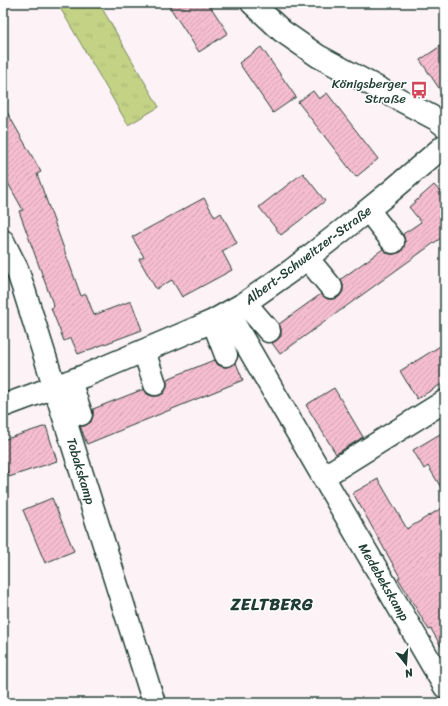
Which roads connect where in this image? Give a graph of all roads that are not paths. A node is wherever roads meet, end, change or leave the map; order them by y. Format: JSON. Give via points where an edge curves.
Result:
{"nodes":[{"id":1,"x":252,"y":3,"type":"edge"},
{"id":2,"x":445,"y":126,"type":"edge"},
{"id":3,"x":445,"y":145,"type":"edge"},
{"id":4,"x":368,"y":210,"type":"junction"},
{"id":5,"x":3,"y":241,"type":"edge"},
{"id":6,"x":393,"y":242,"type":"dead end"},
{"id":7,"x":307,"y":258,"type":"junction"},
{"id":8,"x":331,"y":287,"type":"dead end"},
{"id":9,"x":229,"y":312,"type":"junction"},
{"id":10,"x":270,"y":331,"type":"dead end"},
{"id":11,"x":144,"y":351,"type":"junction"},
{"id":12,"x":226,"y":355,"type":"dead end"},
{"id":13,"x":62,"y":384,"type":"junction"},
{"id":14,"x":155,"y":384,"type":"dead end"},
{"id":15,"x":445,"y":401,"type":"edge"},
{"id":16,"x":3,"y":406,"type":"edge"},
{"id":17,"x":81,"y":414,"type":"dead end"},
{"id":18,"x":323,"y":477,"type":"junction"},
{"id":19,"x":445,"y":687,"type":"edge"},
{"id":20,"x":154,"y":703,"type":"edge"}],
"edges":[{"from":1,"to":2,"type":"street","via":[[282,32],[318,56]]},
{"from":3,"to":4,"type":"street","name":"Albert-Schweitzer-Straße"},
{"from":4,"to":6,"type":"street"},
{"from":4,"to":7,"type":"street","name":"Albert-Schweitzer-Straße"},
{"from":5,"to":13,"type":"street","name":"Tobakskamp"},
{"from":7,"to":8,"type":"street"},
{"from":7,"to":9,"type":"street","name":"Albert-Schweitzer-Straße"},
{"from":9,"to":10,"type":"street"},
{"from":9,"to":11,"type":"street","name":"Albert-Schweitzer-Straße"},
{"from":9,"to":12,"type":"street"},
{"from":9,"to":18,"type":"street","name":"Medebekskamp"},
{"from":11,"to":13,"type":"street","name":"Albert-Schweitzer-Straße"},
{"from":11,"to":14,"type":"street"},
{"from":13,"to":16,"type":"street","name":"Albert-Schweitzer-Straße"},
{"from":13,"to":17,"type":"street"},
{"from":13,"to":20,"type":"street","name":"Tobakskamp"},
{"from":15,"to":18,"type":"street"},
{"from":18,"to":19,"type":"street","name":"Medebekskamp"}]}
